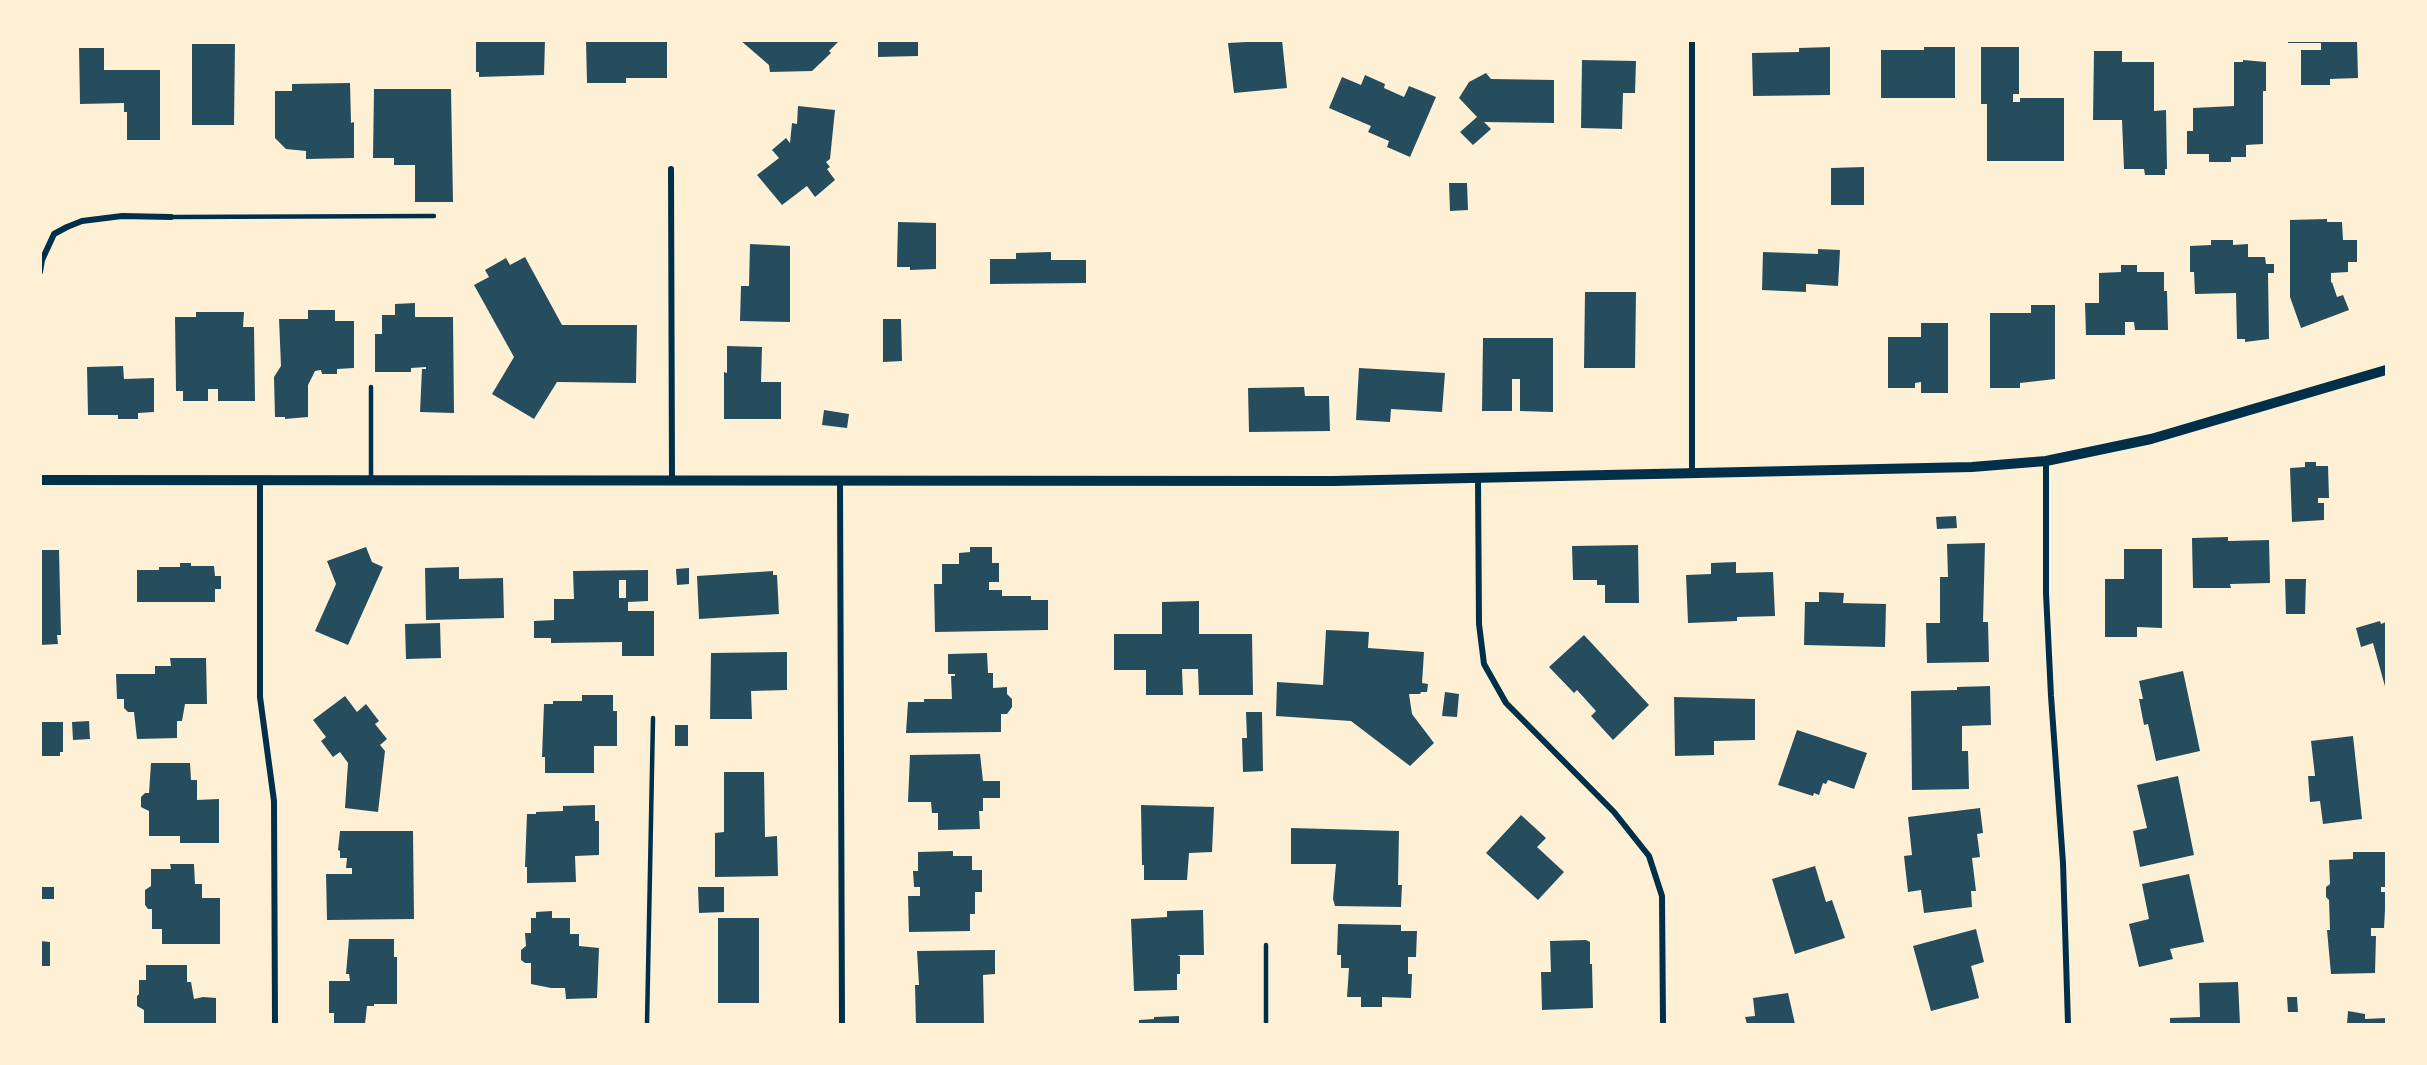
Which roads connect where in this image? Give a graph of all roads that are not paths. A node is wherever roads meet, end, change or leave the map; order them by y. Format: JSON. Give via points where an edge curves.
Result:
{"nodes":[{"id":1,"x":1692,"y":40,"type":"edge"},
{"id":2,"x":671,"y":169,"type":"dead end"},
{"id":3,"x":434,"y":216,"type":"dead end"},
{"id":4,"x":171,"y":217,"type":"joint"},
{"id":5,"x":40,"y":272,"type":"edge"},
{"id":6,"x":2386,"y":370,"type":"edge"},
{"id":7,"x":371,"y":387,"type":"dead end"},
{"id":8,"x":2046,"y":461,"type":"junction"},
{"id":9,"x":1692,"y":473,"type":"junction"},
{"id":10,"x":1478,"y":478,"type":"junction"},
{"id":11,"x":40,"y":480,"type":"edge"},
{"id":12,"x":260,"y":480,"type":"junction"},
{"id":13,"x":371,"y":480,"type":"junction"},
{"id":14,"x":672,"y":481,"type":"junction"},
{"id":15,"x":840,"y":481,"type":"junction"},
{"id":16,"x":653,"y":718,"type":"dead end"},
{"id":17,"x":1266,"y":945,"type":"dead end"},
{"id":18,"x":275,"y":1024,"type":"edge"},
{"id":19,"x":646,"y":1024,"type":"edge"},
{"id":20,"x":842,"y":1024,"type":"edge"},
{"id":21,"x":1266,"y":1024,"type":"edge"},
{"id":22,"x":1663,"y":1024,"type":"edge"},
{"id":23,"x":2068,"y":1024,"type":"edge"}],
"edges":[{"from":1,"to":9,"type":"street"},
{"from":2,"to":14,"type":"street"},
{"from":3,"to":4,"type":"lane"},
{"from":4,"to":5,"type":"street","via":[[122,216],[82,221],[54,234]]},
{"from":6,"to":8,"type":"street","via":[[2151,439]]},
{"from":7,"to":13,"type":"lane"},
{"from":8,"to":9,"type":"street","via":[[1972,467]]},
{"from":8,"to":23,"type":"street","via":[[2050,696],[2063,863]]},
{"from":9,"to":10,"type":"street"},
{"from":10,"to":15,"type":"street"},
{"from":10,"to":22,"type":"street","via":[[1479,624],[1484,664],[1506,703],[1614,812],[1649,856],[1662,896]]},
{"from":11,"to":12,"type":"street"},
{"from":12,"to":13,"type":"street"},
{"from":12,"to":18,"type":"street","via":[[260,697],[274,801]]},
{"from":13,"to":14,"type":"street"},
{"from":14,"to":15,"type":"street"},
{"from":15,"to":20,"type":"street"},
{"from":16,"to":19,"type":"lane"},
{"from":17,"to":21,"type":"lane"}]}
